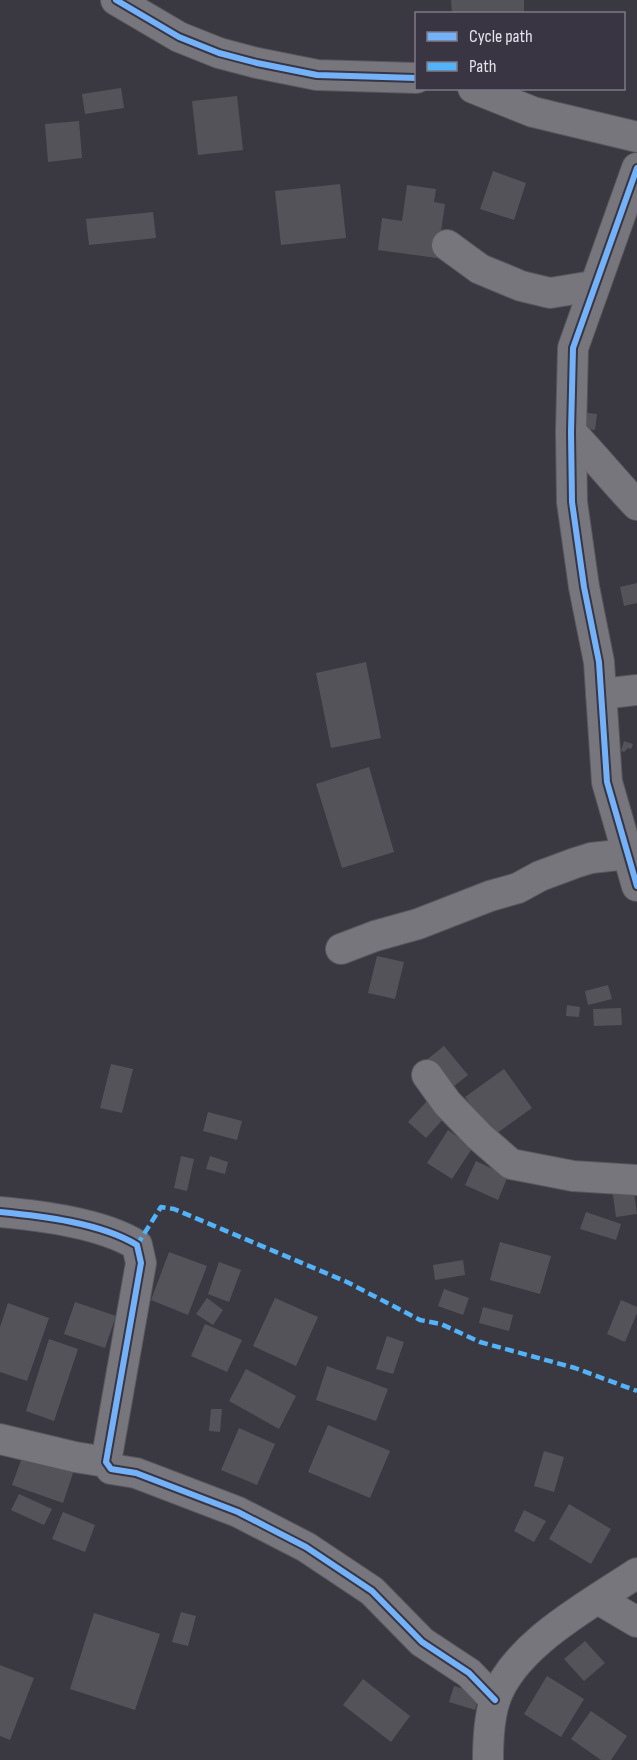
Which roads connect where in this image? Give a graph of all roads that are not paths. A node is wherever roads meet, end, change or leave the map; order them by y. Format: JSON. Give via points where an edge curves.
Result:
{"nodes":[{"id":1,"x":116,"y":0,"type":"edge"},
{"id":2,"x":415,"y":78,"type":"edge"},
{"id":3,"x":477,"y":90,"type":"edge"},
{"id":4,"x":637,"y":137,"type":"edge"},
{"id":5,"x":637,"y":168,"type":"edge"},
{"id":6,"x":447,"y":245,"type":"dead end"},
{"id":7,"x":593,"y":286,"type":"junction"},
{"id":8,"x":571,"y":432,"type":"junction"},
{"id":9,"x":637,"y":505,"type":"edge"},
{"id":10,"x":637,"y":690,"type":"edge"},
{"id":11,"x":601,"y":694,"type":"junction"},
{"id":12,"x":628,"y":854,"type":"junction"},
{"id":13,"x":637,"y":885,"type":"edge"},
{"id":14,"x":341,"y":950,"type":"dead end"},
{"id":15,"x":427,"y":1075,"type":"dead end"},
{"id":16,"x":637,"y":1180,"type":"edge"},
{"id":17,"x":0,"y":1212,"type":"edge"},
{"id":18,"x":0,"y":1438,"type":"edge"},
{"id":19,"x":106,"y":1462,"type":"junction"},
{"id":20,"x":637,"y":1573,"type":"edge"},
{"id":21,"x":598,"y":1599,"type":"junction"},
{"id":22,"x":637,"y":1622,"type":"edge"},
{"id":23,"x":495,"y":1700,"type":"junction"},
{"id":24,"x":488,"y":1760,"type":"edge"}],
"edges":[{"from":1,"to":2,"type":"street","via":[[179,37],[256,63],[317,75]]},
{"from":3,"to":4,"type":"street","via":[[533,112]]},
{"from":5,"to":7,"type":"street"},
{"from":6,"to":7,"type":"street","via":[[480,269],[521,286],[550,293]]},
{"from":7,"to":8,"type":"street","via":[[573,348]]},
{"from":8,"to":9,"type":"street"},
{"from":8,"to":11,"type":"street","via":[[572,502]]},
{"from":10,"to":11,"type":"street"},
{"from":11,"to":12,"type":"street","via":[[607,782]]},
{"from":12,"to":13,"type":"street"},
{"from":12,"to":14,"type":"street","via":[[574,863],[518,888]]},
{"from":15,"to":16,"type":"street","via":[[447,1103],[511,1164],[573,1176]]},
{"from":17,"to":19,"type":"street","via":[[60,1220],[122,1235],[137,1245],[141,1263]]},
{"from":18,"to":19,"type":"street"},
{"from":19,"to":23,"type":"street","via":[[111,1469],[136,1473],[238,1512],[306,1547],[372,1591],[422,1642],[469,1673]]},
{"from":20,"to":21,"type":"street"},
{"from":21,"to":22,"type":"street"},
{"from":21,"to":23,"type":"street","via":[[515,1663]]},
{"from":23,"to":24,"type":"street"}]}
